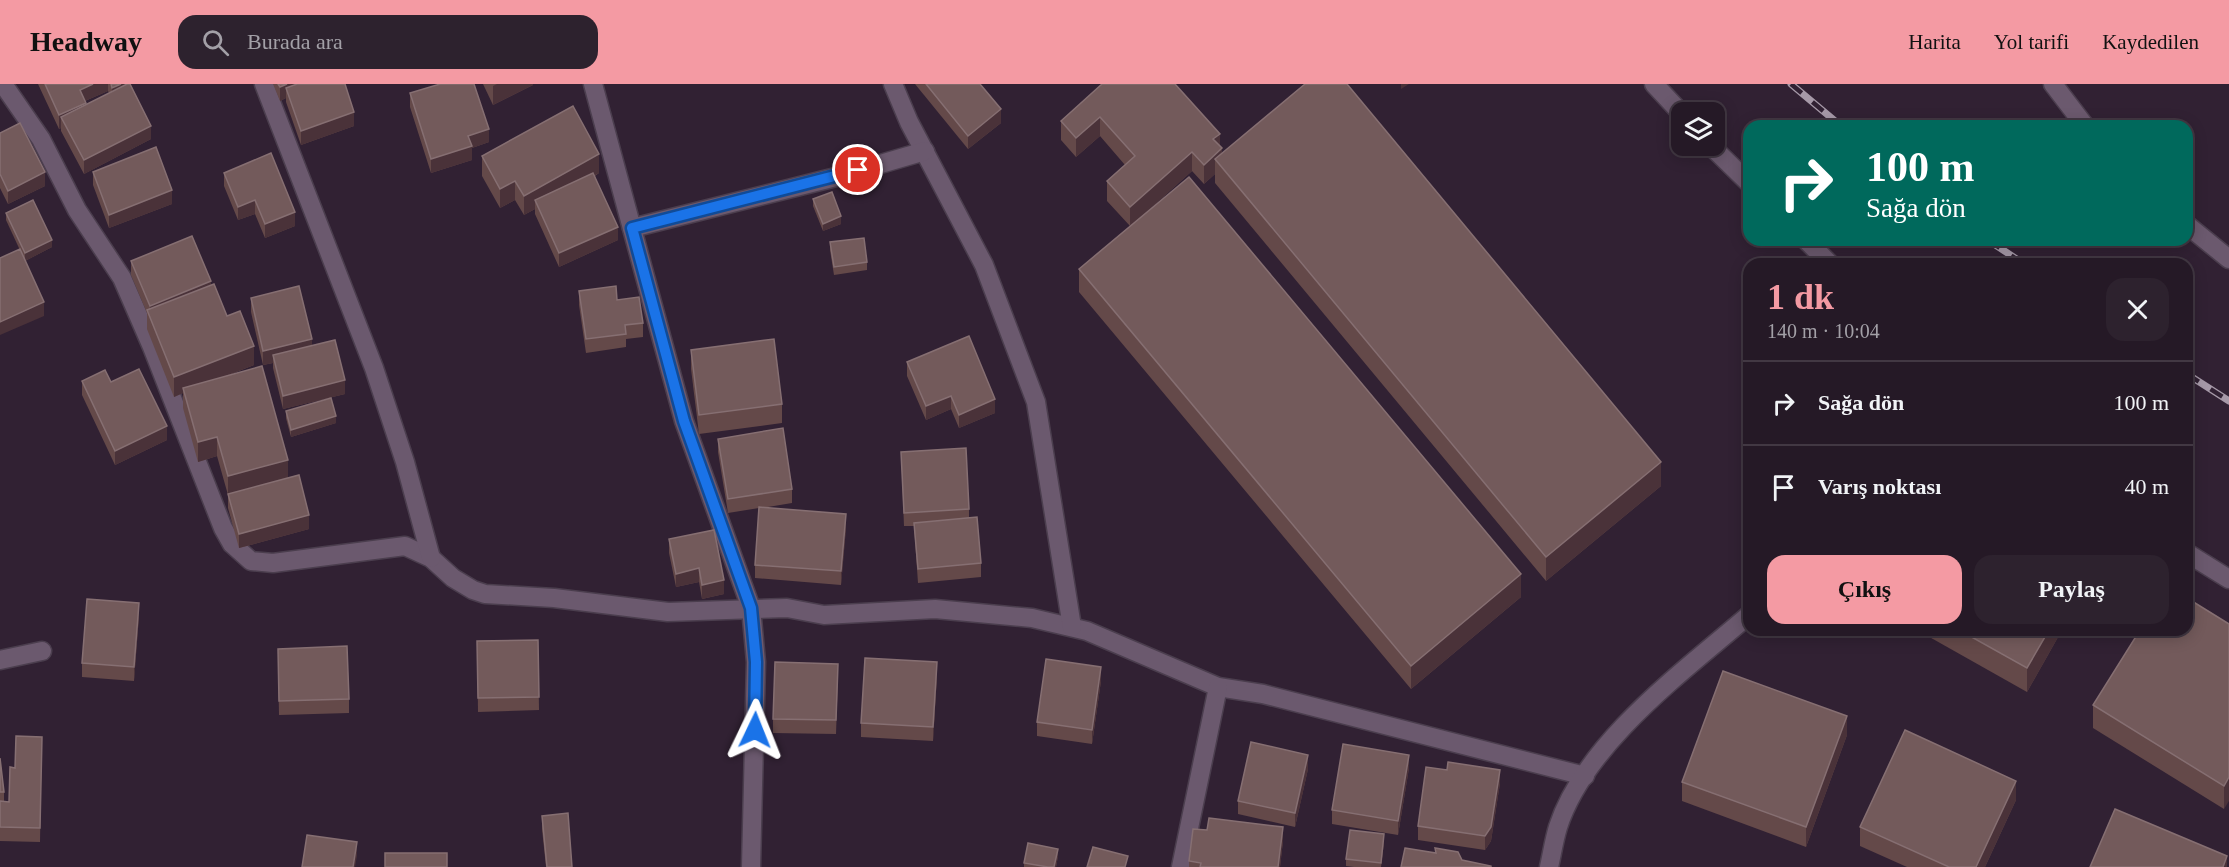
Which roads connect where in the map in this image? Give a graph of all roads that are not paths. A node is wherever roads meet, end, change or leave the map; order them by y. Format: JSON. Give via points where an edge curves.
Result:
{"nodes":[{"id":1,"x":3,"y":84,"type":"edge"},
{"id":2,"x":264,"y":84,"type":"edge"},
{"id":3,"x":593,"y":84,"type":"edge"},
{"id":4,"x":892,"y":84,"type":"edge"},
{"id":5,"x":1654,"y":84,"type":"edge"},
{"id":6,"x":2053,"y":84,"type":"edge"},
{"id":7,"x":1671,"y":102,"type":"edge"},
{"id":8,"x":2080,"y":120,"type":"edge"},
{"id":9,"x":925,"y":151,"type":"junction"},
{"id":10,"x":1721,"y":156,"type":"edge"},
{"id":11,"x":1743,"y":177,"type":"edge"},
{"id":12,"x":632,"y":228,"type":"junction"},
{"id":13,"x":2193,"y":230,"type":"edge"},
{"id":14,"x":1812,"y":246,"type":"edge"},
{"id":15,"x":1824,"y":258,"type":"edge"},
{"id":16,"x":2229,"y":259,"type":"edge"},
{"id":17,"x":2193,"y":557,"type":"edge"},
{"id":18,"x":431,"y":558,"type":"junction"},
{"id":19,"x":2229,"y":579,"type":"edge"},
{"id":20,"x":751,"y":608,"type":"junction"},
{"id":21,"x":1743,"y":620,"type":"edge"},
{"id":22,"x":1072,"y":627,"type":"junction"},
{"id":23,"x":42,"y":651,"type":"dead end"},
{"id":24,"x":0,"y":660,"type":"edge"},
{"id":25,"x":1218,"y":687,"type":"junction"},
{"id":26,"x":1585,"y":776,"type":"junction"},
{"id":27,"x":751,"y":867,"type":"edge"},
{"id":28,"x":1181,"y":867,"type":"edge"},
{"id":29,"x":1549,"y":867,"type":"edge"}],
"edges":[{"from":1,"to":18,"type":"street","via":[[41,139],[77,210],[122,278],[232,544],[251,561],[273,562],[405,546]]},
{"from":2,"to":18,"type":"street","via":[[374,368]]},
{"from":3,"to":12,"type":"street"},
{"from":4,"to":9,"type":"street"},
{"from":5,"to":7,"type":"street"},
{"from":6,"to":8,"type":"street"},
{"from":9,"to":12,"type":"street"},
{"from":9,"to":22,"type":"street","via":[[984,265],[1036,402]]},
{"from":10,"to":11,"type":"street"},
{"from":12,"to":20,"type":"street","via":[[684,421]]},
{"from":13,"to":16,"type":"street"},
{"from":14,"to":15,"type":"street"},
{"from":17,"to":19,"type":"street"},
{"from":18,"to":20,"type":"street","via":[[453,578],[485,594],[668,612]]},
{"from":20,"to":22,"type":"street","via":[[787,608],[824,615],[935,609],[1032,618]]},
{"from":20,"to":27,"type":"street","via":[[756,662]]},
{"from":21,"to":26,"type":"street","via":[[1627,721]]},
{"from":22,"to":25,"type":"street"},
{"from":23,"to":24,"type":"street"},
{"from":25,"to":26,"type":"street","via":[[1263,694]]},
{"from":25,"to":28,"type":"street"},
{"from":26,"to":29,"type":"street","via":[[1558,826]]}]}
